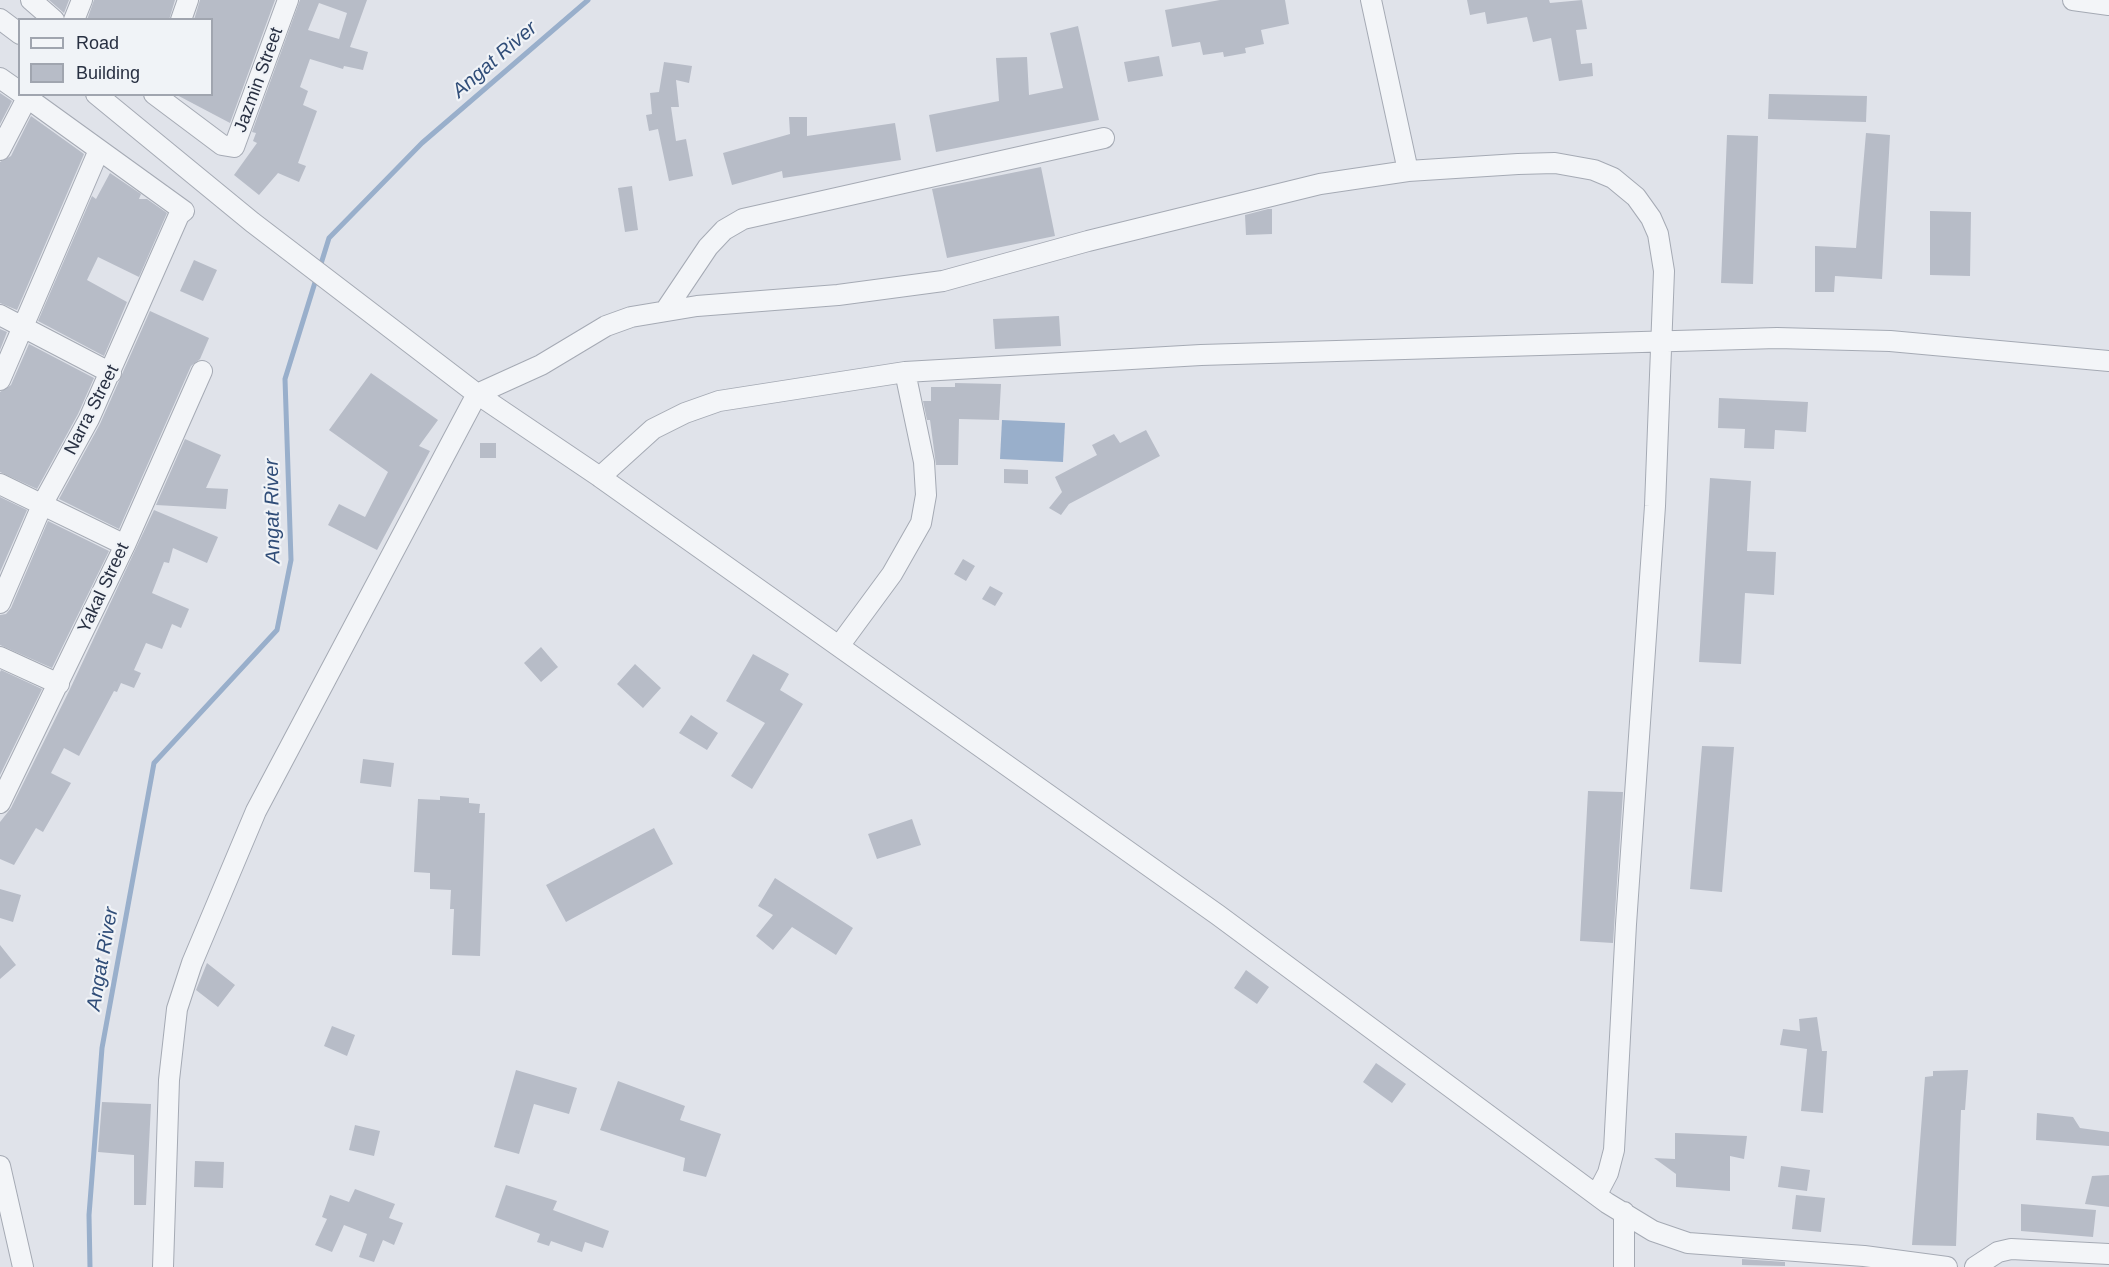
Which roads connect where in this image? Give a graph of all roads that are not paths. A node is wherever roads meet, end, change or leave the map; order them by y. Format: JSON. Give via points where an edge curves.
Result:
{"nodes":[{"id":1,"x":31,"y":0,"type":"edge"},
{"id":2,"x":82,"y":0,"type":"edge"},
{"id":3,"x":188,"y":0,"type":"edge"},
{"id":4,"x":288,"y":0,"type":"edge"},
{"id":5,"x":1371,"y":0,"type":"edge"},
{"id":6,"x":2073,"y":0,"type":"edge"},
{"id":7,"x":2109,"y":5,"type":"edge"},
{"id":8,"x":52,"y":18,"type":"edge"},
{"id":9,"x":75,"y":18,"type":"edge"},
{"id":10,"x":182,"y":18,"type":"edge"},
{"id":11,"x":0,"y":19,"type":"edge"},
{"id":12,"x":18,"y":32,"type":"edge"},
{"id":13,"x":0,"y":78,"type":"edge"},
{"id":14,"x":18,"y":91,"type":"edge"},
{"id":15,"x":23,"y":96,"type":"edge"},
{"id":16,"x":24,"y":96,"type":"edge"},
{"id":17,"x":98,"y":96,"type":"edge"},
{"id":18,"x":157,"y":96,"type":"edge"},
{"id":19,"x":1104,"y":138,"type":"dead end"},
{"id":20,"x":0,"y":150,"type":"edge"},
{"id":21,"x":99,"y":150,"type":"junction"},
{"id":22,"x":1408,"y":171,"type":"junction"},
{"id":23,"x":664,"y":311,"type":"junction"},
{"id":24,"x":0,"y":315,"type":"edge"},
{"id":25,"x":25,"y":326,"type":"junction"},
{"id":26,"x":1662,"y":342,"type":"junction"},
{"id":27,"x":2109,"y":361,"type":"edge"},
{"id":28,"x":202,"y":371,"type":"dead end"},
{"id":29,"x":905,"y":372,"type":"junction"},
{"id":30,"x":111,"y":373,"type":"junction"},
{"id":31,"x":0,"y":380,"type":"edge"},
{"id":32,"x":477,"y":394,"type":"junction"},
{"id":33,"x":600,"y":477,"type":"junction"},
{"id":34,"x":0,"y":484,"type":"edge"},
{"id":35,"x":43,"y":502,"type":"junction"},
{"id":36,"x":125,"y":544,"type":"junction"},
{"id":37,"x":0,"y":603,"type":"edge"},
{"id":38,"x":839,"y":646,"type":"junction"},
{"id":39,"x":0,"y":657,"type":"edge"},
{"id":40,"x":59,"y":684,"type":"junction"},
{"id":41,"x":0,"y":803,"type":"edge"},
{"id":42,"x":0,"y":1166,"type":"edge"},
{"id":43,"x":1597,"y":1194,"type":"junction"},
{"id":44,"x":1624,"y":1212,"type":"junction"},
{"id":45,"x":2109,"y":1254,"type":"edge"},
{"id":46,"x":23,"y":1267,"type":"edge"},
{"id":47,"x":163,"y":1267,"type":"edge"},
{"id":48,"x":1624,"y":1267,"type":"edge"},
{"id":49,"x":1947,"y":1267,"type":"edge"},
{"id":50,"x":1975,"y":1267,"type":"edge"}],
"edges":[{"from":1,"to":8,"type":"street"},
{"from":2,"to":9,"type":"street"},
{"from":3,"to":10,"type":"street"},
{"from":4,"to":18,"type":"street","name":"Jazmin Street","via":[[236,145],[222,145]]},
{"from":5,"to":22,"type":"street"},
{"from":6,"to":7,"type":"street"},
{"from":11,"to":12,"type":"street"},
{"from":13,"to":14,"type":"street"},
{"from":15,"to":20,"type":"street"},
{"from":16,"to":21,"type":"street"},
{"from":17,"to":32,"type":"street","via":[[252,222]]},
{"from":19,"to":23,"type":"street","via":[[743,219],[724,230],[708,247]]},
{"from":21,"to":25,"type":"street"},
{"from":21,"to":30,"type":"street","name":"Narra Street","via":[[184,211]]},
{"from":22,"to":23,"type":"street","via":[[1320,184],[943,281]]},
{"from":22,"to":26,"type":"street","via":[[1555,164],[1613,177],[1636,197],[1658,234],[1665,289]]},
{"from":23,"to":32,"type":"street","via":[[606,326],[541,365]]},
{"from":24,"to":25,"type":"street"},
{"from":25,"to":30,"type":"street"},
{"from":25,"to":31,"type":"street"},
{"from":26,"to":27,"type":"street","via":[[1880,340]]},
{"from":26,"to":29,"type":"street","via":[[1190,356]]},
{"from":26,"to":43,"type":"street","via":[[1614,1150]]},
{"from":28,"to":36,"type":"street","name":"Yakal Street"},
{"from":29,"to":33,"type":"street","via":[[719,401],[653,429]]},
{"from":29,"to":38,"type":"street","via":[[924,462],[926,495],[921,522],[897,566]]},
{"from":30,"to":35,"type":"street","name":"Narra Street"},
{"from":32,"to":33,"type":"street"},
{"from":32,"to":47,"type":"street","via":[[256,811],[192,963],[177,1009],[169,1080]]},
{"from":33,"to":38,"type":"street"},
{"from":34,"to":35,"type":"street"},
{"from":35,"to":36,"type":"street"},
{"from":35,"to":37,"type":"street","name":"Narra Street"},
{"from":36,"to":40,"type":"street","name":"Yakal Street"},
{"from":38,"to":43,"type":"street","via":[[1218,915]]},
{"from":39,"to":40,"type":"street"},
{"from":40,"to":41,"type":"street","name":"Yakal Street"},
{"from":42,"to":46,"type":"street"},
{"from":43,"to":44,"type":"street"},
{"from":44,"to":48,"type":"street"},
{"from":44,"to":49,"type":"street","via":[[1653,1231],[1688,1243],[1864,1256]]},
{"from":45,"to":50,"type":"street","via":[[2011,1249],[1998,1252]]}]}
